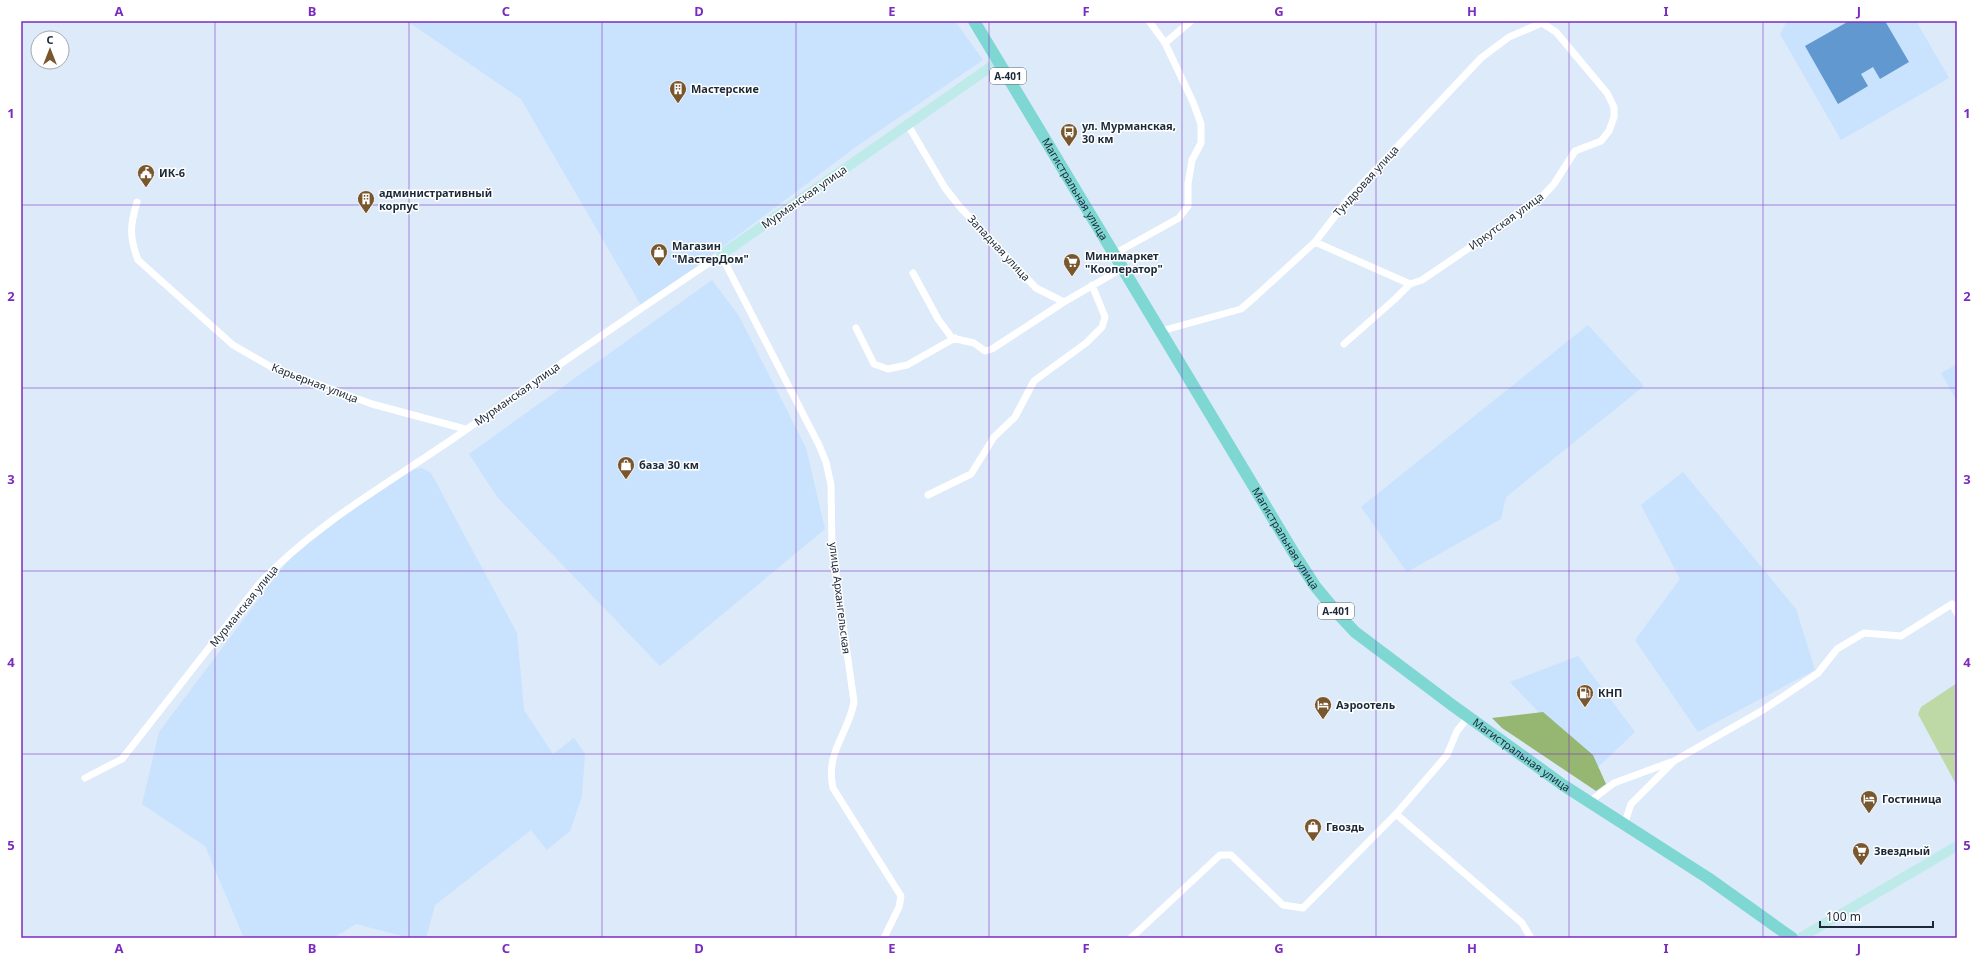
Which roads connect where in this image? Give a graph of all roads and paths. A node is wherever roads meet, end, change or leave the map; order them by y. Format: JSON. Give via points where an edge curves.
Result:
{"nodes":[{"id":1,"x":974,"y":21,"type":"edge"},
{"id":2,"x":1149,"y":21,"type":"edge"},
{"id":3,"x":1191,"y":21,"type":"edge"},
{"id":4,"x":1542,"y":23,"type":"joint"},
{"id":5,"x":1165,"y":43,"type":"junction"},
{"id":6,"x":999,"y":61,"type":"junction"},
{"id":7,"x":908,"y":125,"type":"junction"},
{"id":8,"x":137,"y":202,"type":"dead end"},
{"id":9,"x":1315,"y":242,"type":"junction"},
{"id":10,"x":1114,"y":254,"type":"junction"},
{"id":11,"x":721,"y":255,"type":"junction"},
{"id":12,"x":1123,"y":268,"type":"junction"},
{"id":13,"x":913,"y":273,"type":"dead end"},
{"id":14,"x":1410,"y":284,"type":"junction"},
{"id":15,"x":1092,"y":285,"type":"junction"},
{"id":16,"x":1064,"y":302,"type":"junction"},
{"id":17,"x":856,"y":328,"type":"dead end"},
{"id":18,"x":1161,"y":331,"type":"junction"},
{"id":19,"x":955,"y":338,"type":"junction"},
{"id":20,"x":1344,"y":344,"type":"dead end"},
{"id":21,"x":465,"y":430,"type":"junction"},
{"id":22,"x":928,"y":495,"type":"dead end"},
{"id":23,"x":1957,"y":613,"type":"edge"},
{"id":24,"x":1468,"y":717,"type":"junction"},
{"id":25,"x":1674,"y":761,"type":"junction"},
{"id":26,"x":85,"y":778,"type":"dead end"},
{"id":27,"x":1589,"y":802,"type":"junction"},
{"id":28,"x":1396,"y":814,"type":"junction"},
{"id":29,"x":1624,"y":825,"type":"junction"},
{"id":30,"x":1957,"y":846,"type":"edge"},
{"id":31,"x":884,"y":938,"type":"edge"},
{"id":32,"x":1131,"y":938,"type":"edge"},
{"id":33,"x":1530,"y":938,"type":"edge"},
{"id":34,"x":1792,"y":938,"type":"edge"},
{"id":35,"x":1800,"y":938,"type":"edge"}],
"edges":[{"from":1,"to":6,"type":"main road","name":"Магистральная улица","number":"А-401"},
{"from":2,"to":5,"type":"street"},
{"from":3,"to":5,"type":"street"},
{"from":4,"to":9,"type":"street","name":"Тундровая улица","via":[[1509,37],[1481,58],[1349,198]]},
{"from":4,"to":14,"type":"street","name":"Иркутская улица","via":[[1556,32],[1607,93],[1614,107],[1614,117],[1609,131],[1601,140],[1575,151],[1554,184],[1538,201],[1422,280]]},
{"from":5,"to":10,"type":"street","via":[[1201,124],[1201,143],[1192,160],[1188,184],[1188,206],[1179,218]]},
{"from":6,"to":7,"type":"street","name":"Мурманская улица"},
{"from":6,"to":10,"type":"main road","name":"Магистральная улица","number":"А-401"},
{"from":7,"to":11,"type":"street","name":"Мурманская улица"},
{"from":7,"to":16,"type":"street","name":"Западная улица","via":[[960,207],[1036,288]]},
{"from":8,"to":21,"type":"street","name":"Карьерная улица","via":[[131,225],[131,241],[138,260],[232,345],[273,368],[372,404]]},
{"from":9,"to":14,"type":"street"},
{"from":9,"to":18,"type":"street","name":"Тундровая улица","via":[[1241,309]]},
{"from":10,"to":12,"type":"main road","name":"Магистральная улица","number":"А-401"},
{"from":11,"to":21,"type":"street","name":"Мурманская улица"},
{"from":11,"to":31,"type":"street","name":"улица Архангельская","via":[[826,462],[831,485],[832,546],[854,702],[851,716],[832,759],[830,775],[833,788],[901,896],[899,907]]},
{"from":12,"to":15,"type":"street"},
{"from":12,"to":18,"type":"main road","name":"Магистральная улица","number":"А-401"},
{"from":13,"to":19,"type":"street","via":[[938,319],[952,338]]},
{"from":14,"to":20,"type":"street","name":"Иркутская улица"},
{"from":15,"to":16,"type":"street"},
{"from":15,"to":22,"type":"street","via":[[1105,317],[1102,327],[1086,343],[1034,381],[1015,417],[994,437],[971,474]]},
{"from":16,"to":19,"type":"street","via":[[992,349],[986,350],[974,343]]},
{"from":17,"to":19,"type":"street","via":[[874,364],[888,370],[907,365]]},
{"from":18,"to":24,"type":"main road","name":"Магистральная улица","number":"А-401","via":[[1315,586],[1355,632]]},
{"from":21,"to":26,"type":"street","name":"Мурманская улица","via":[[348,509],[282,559],[259,584],[122,759]]},
{"from":23,"to":25,"type":"street","via":[[1952,604],[1901,636],[1864,632],[1836,649],[1818,673],[1763,710]]},
{"from":24,"to":27,"type":"main road","name":"Магистральная улица","number":"А-401"},
{"from":24,"to":28,"type":"street","via":[[1457,731],[1447,755]]},
{"from":25,"to":27,"type":"street","via":[[1614,783]]},
{"from":25,"to":29,"type":"street","via":[[1631,804]]},
{"from":27,"to":29,"type":"main road","name":"Магистральная улица","number":"А-401"},
{"from":28,"to":32,"type":"street","via":[[1303,908],[1283,905],[1231,855],[1220,855]]},
{"from":28,"to":33,"type":"street","via":[[1522,924]]},
{"from":29,"to":34,"type":"main road","name":"Магистральная улица","number":"А-401","via":[[1708,878]]},
{"from":30,"to":35,"type":"street"}]}
